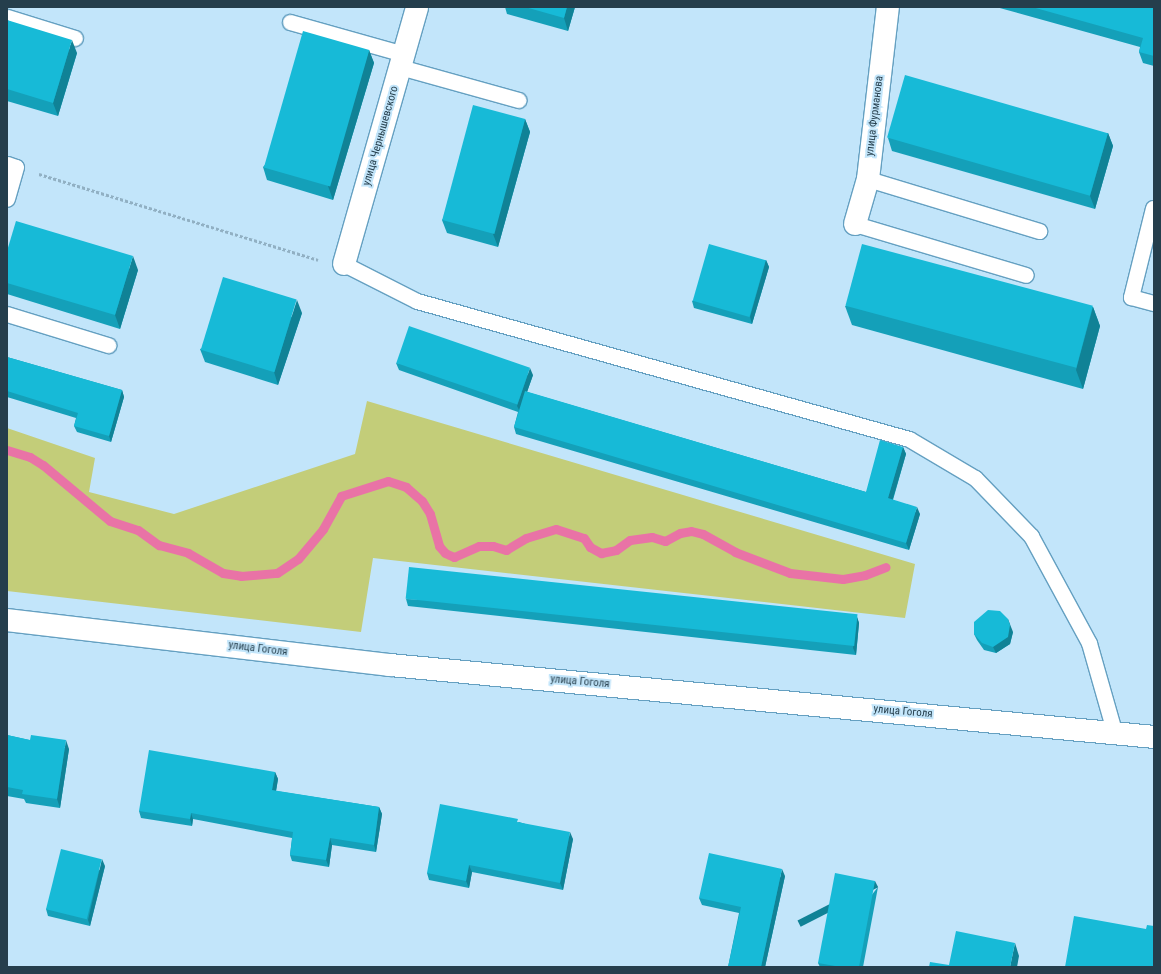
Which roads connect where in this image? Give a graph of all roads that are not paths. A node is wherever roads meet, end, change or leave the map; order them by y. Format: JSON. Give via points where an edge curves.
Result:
{"nodes":[{"id":1,"x":417,"y":7,"type":"edge"},
{"id":2,"x":888,"y":7,"type":"edge"},
{"id":3,"x":7,"y":17,"type":"edge"},
{"id":4,"x":290,"y":22,"type":"dead end"},
{"id":5,"x":75,"y":38,"type":"dead end"},
{"id":6,"x":402,"y":60,"type":"junction"},
{"id":7,"x":518,"y":100,"type":"dead end"},
{"id":8,"x":12,"y":166,"type":"edge"},
{"id":9,"x":868,"y":179,"type":"junction"},
{"id":10,"x":7,"y":199,"type":"edge"},
{"id":11,"x":1153,"y":208,"type":"edge"},
{"id":12,"x":855,"y":224,"type":"joint"},
{"id":13,"x":1039,"y":231,"type":"dead end"},
{"id":14,"x":344,"y":264,"type":"joint"},
{"id":15,"x":1026,"y":275,"type":"dead end"},
{"id":16,"x":1154,"y":303,"type":"edge"},
{"id":17,"x":7,"y":314,"type":"edge"},
{"id":18,"x":108,"y":345,"type":"dead end"},
{"id":19,"x":7,"y":620,"type":"edge"},
{"id":20,"x":1114,"y":731,"type":"junction"},
{"id":21,"x":1154,"y":737,"type":"edge"}],
"edges":[{"from":1,"to":6,"type":"main road","name":"улица Чернышевского"},
{"from":2,"to":9,"type":"main road","name":"улица Фурманова"},
{"from":3,"to":5,"type":"lane"},
{"from":4,"to":6,"type":"lane"},
{"from":6,"to":7,"type":"lane"},
{"from":6,"to":14,"type":"main road","name":"улица Чернышевского"},
{"from":8,"to":10,"type":"lane"},
{"from":9,"to":12,"type":"main road","name":"улица Фурманова"},
{"from":9,"to":13,"type":"lane"},
{"from":11,"to":16,"type":"lane","via":[[1131,297]]},
{"from":12,"to":15,"type":"lane"},
{"from":14,"to":20,"type":"lane","via":[[417,301],[909,439],[975,478],[1031,536],[1089,644]]},
{"from":17,"to":18,"type":"lane"},
{"from":19,"to":20,"type":"main road","name":"улица Гоголя","via":[[390,665]]},
{"from":20,"to":21,"type":"main road","name":"улица Гоголя"}]}
